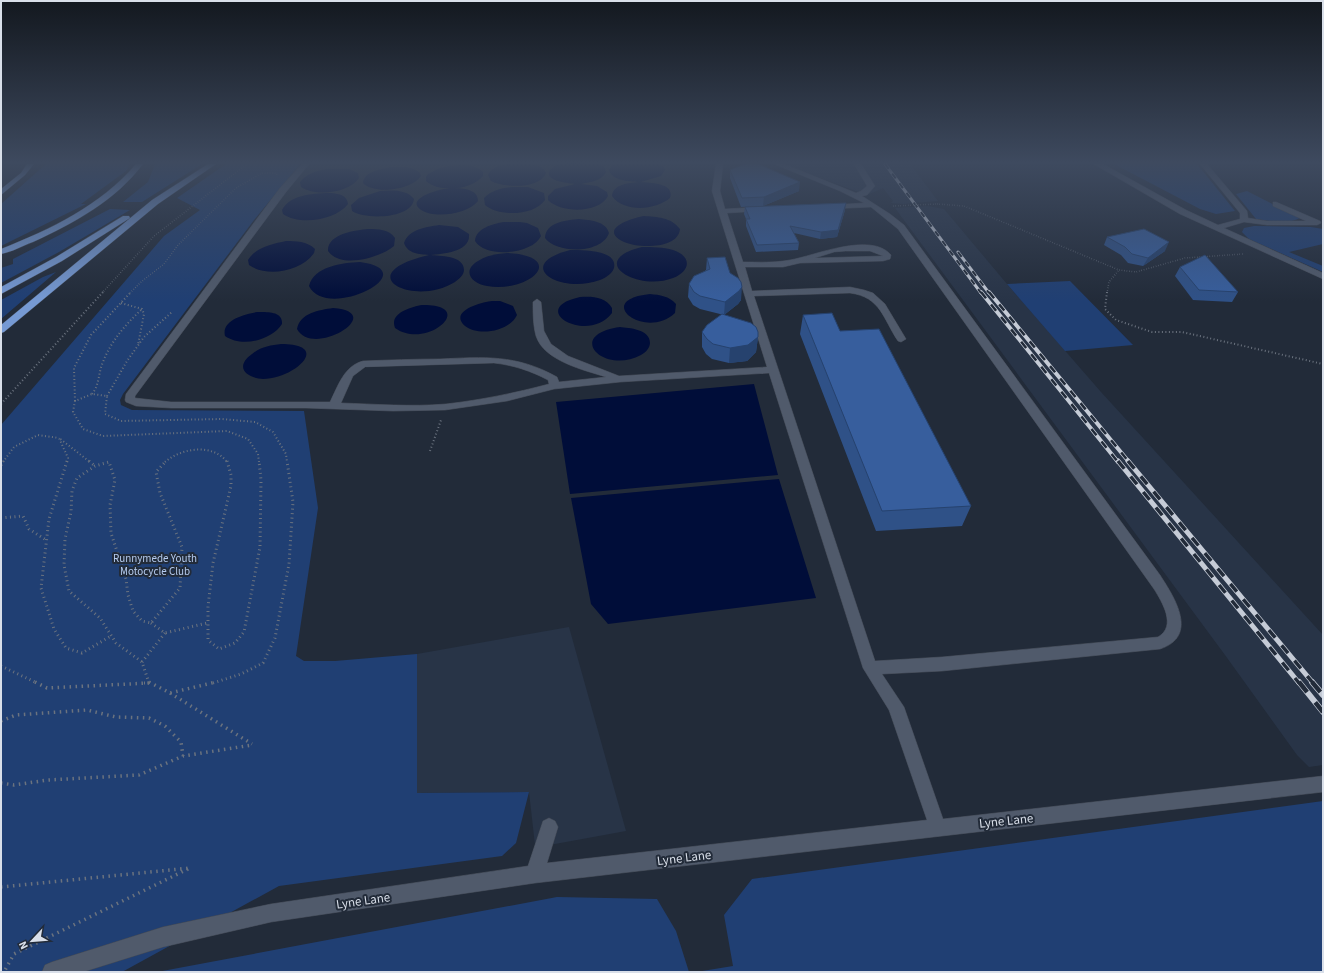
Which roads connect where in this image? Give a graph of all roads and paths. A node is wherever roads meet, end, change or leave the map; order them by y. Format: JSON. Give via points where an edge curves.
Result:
{"nodes":[{"id":1,"x":87,"y":209,"type":"edge"},
{"id":2,"x":142,"y":209,"type":"edge"},
{"id":3,"x":146,"y":209,"type":"edge"},
{"id":4,"x":188,"y":209,"type":"edge"},
{"id":5,"x":214,"y":209,"type":"edge"},
{"id":6,"x":269,"y":209,"type":"edge"},
{"id":7,"x":760,"y":209,"type":"edge"},
{"id":8,"x":878,"y":209,"type":"edge"},
{"id":9,"x":972,"y":209,"type":"edge"},
{"id":10,"x":1179,"y":209,"type":"edge"},
{"id":11,"x":1241,"y":209,"type":"edge"},
{"id":12,"x":1287,"y":209,"type":"edge"},
{"id":13,"x":723,"y":211,"type":"joint"},
{"id":14,"x":1244,"y":220,"type":"junction"},
{"id":15,"x":1320,"y":225,"type":"edge"},
{"id":16,"x":1216,"y":228,"type":"junction"},
{"id":17,"x":1262,"y":249,"type":"junction"},
{"id":18,"x":1,"y":252,"type":"edge"},
{"id":19,"x":802,"y":261,"type":"junction"},
{"id":20,"x":740,"y":265,"type":"junction"},
{"id":21,"x":1119,"y":270,"type":"junction"},
{"id":22,"x":1323,"y":276,"type":"edge"},
{"id":23,"x":1,"y":291,"type":"edge"},
{"id":24,"x":749,"y":294,"type":"junction"},
{"id":25,"x":536,"y":302,"type":"dead end"},
{"id":26,"x":120,"y":303,"type":"junction"},
{"id":27,"x":142,"y":309,"type":"junction"},
{"id":28,"x":173,"y":312,"type":"dead end"},
{"id":29,"x":1,"y":330,"type":"edge"},
{"id":30,"x":901,"y":339,"type":"dead end"},
{"id":31,"x":138,"y":346,"type":"junction"},
{"id":32,"x":1323,"y":364,"type":"edge"},
{"id":33,"x":773,"y":370,"type":"junction"},
{"id":34,"x":620,"y":379,"type":"junction"},
{"id":35,"x":554,"y":386,"type":"junction"},
{"id":36,"x":92,"y":394,"type":"junction"},
{"id":37,"x":107,"y":396,"type":"junction"},
{"id":38,"x":76,"y":401,"type":"junction"},
{"id":39,"x":1,"y":404,"type":"edge"},
{"id":40,"x":334,"y":406,"type":"junction"},
{"id":41,"x":445,"y":407,"type":"junction"},
{"id":42,"x":59,"y":438,"type":"junction"},
{"id":43,"x":430,"y":451,"type":"dead end"},
{"id":44,"x":1,"y":465,"type":"edge"},
{"id":45,"x":95,"y":466,"type":"junction"},
{"id":46,"x":1,"y":518,"type":"edge"},
{"id":47,"x":46,"y":540,"type":"junction"},
{"id":48,"x":207,"y":623,"type":"junction"},
{"id":49,"x":151,"y":624,"type":"junction"},
{"id":50,"x":165,"y":633,"type":"junction"},
{"id":51,"x":111,"y":636,"type":"junction"},
{"id":52,"x":142,"y":662,"type":"junction"},
{"id":53,"x":1,"y":666,"type":"edge"},
{"id":54,"x":870,"y":668,"type":"junction"},
{"id":55,"x":149,"y":683,"type":"junction"},
{"id":56,"x":170,"y":693,"type":"junction"},
{"id":57,"x":1,"y":721,"type":"edge"},
{"id":58,"x":183,"y":756,"type":"junction"},
{"id":59,"x":1,"y":783,"type":"edge"},
{"id":60,"x":1323,"y":784,"type":"edge"},
{"id":61,"x":549,"y":827,"type":"dead end"},
{"id":62,"x":938,"y":828,"type":"junction"},
{"id":63,"x":535,"y":874,"type":"junction"},
{"id":64,"x":1,"y":887,"type":"edge"},
{"id":65,"x":4,"y":972,"type":"edge"},
{"id":66,"x":52,"y":972,"type":"edge"}],
"edges":[{"from":1,"to":18,"type":"highway","via":[[53,229]]},
{"from":2,"to":23,"type":"highway"},
{"from":3,"to":29,"type":"highway"},
{"from":4,"to":39,"type":"path","via":[[154,236]]},
{"from":5,"to":26,"type":"path","via":[[178,245],[164,264]]},
{"from":6,"to":40,"type":"street","via":[[130,396],[130,400],[136,404]]},
{"from":7,"to":13,"type":"street"},
{"from":8,"to":54,"type":"street","via":[[901,227],[1155,579],[1170,604],[1174,627],[1170,637],[1160,643],[942,664]]},
{"from":9,"to":21,"type":"path","bridge":true},
{"from":10,"to":16,"type":"street"},
{"from":11,"to":14,"type":"street"},
{"from":12,"to":15,"type":"street"},
{"from":13,"to":20,"type":"street"},
{"from":14,"to":15,"type":"street"},
{"from":14,"to":16,"type":"street"},
{"from":16,"to":17,"type":"street"},
{"from":17,"to":21,"type":"path","via":[[1246,254],[1185,258],[1136,272]]},
{"from":17,"to":22,"type":"street"},
{"from":19,"to":19,"type":"street","via":[[834,250],[846,249],[879,250],[887,255],[883,259]]},
{"from":19,"to":20,"type":"street"},
{"from":20,"to":24,"type":"street"},
{"from":21,"to":32,"type":"path","via":[[1109,282],[1105,309],[1116,320],[1152,332],[1182,332]]},
{"from":24,"to":30,"type":"street","via":[[850,290],[863,292],[880,302]]},
{"from":24,"to":33,"type":"street"},
{"from":25,"to":34,"type":"street","via":[[541,338],[547,346],[569,360]]},
{"from":26,"to":27,"type":"path"},
{"from":26,"to":38,"type":"path","via":[[91,335],[74,368]]},
{"from":27,"to":31,"type":"path","via":[[144,314]]},
{"from":27,"to":36,"type":"path","via":[[128,322],[103,360],[96,390]]},
{"from":28,"to":31,"type":"path","via":[[144,337]]},
{"from":31,"to":37,"type":"path"},
{"from":33,"to":34,"type":"street"},
{"from":33,"to":54,"type":"street"},
{"from":34,"to":35,"type":"street"},
{"from":35,"to":40,"type":"street","via":[[546,375],[508,361],[363,364],[352,371]]},
{"from":35,"to":41,"type":"street","via":[[507,398]]},
{"from":36,"to":37,"type":"path"},
{"from":36,"to":38,"type":"path"},
{"from":37,"to":56,"type":"path","via":[[105,414],[121,422],[222,419],[255,422],[273,432],[286,454],[293,502],[289,564],[275,638],[263,663],[241,674],[208,685]]},
{"from":38,"to":48,"type":"path","via":[[73,412],[83,429],[103,436],[227,431],[248,439],[258,454],[261,480],[260,547],[244,632],[235,643],[219,649],[208,640]]},
{"from":40,"to":41,"type":"street"},
{"from":41,"to":43,"type":"path"},
{"from":42,"to":44,"type":"path","via":[[38,435],[14,447]]},
{"from":42,"to":45,"type":"path"},
{"from":42,"to":47,"type":"path","via":[[68,458],[49,519]]},
{"from":45,"to":49,"type":"path","via":[[109,462],[115,480],[110,505],[112,533],[126,579],[128,595],[133,611],[142,621]]},
{"from":45,"to":51,"type":"path","via":[[78,478],[72,491],[72,512],[65,539],[64,564],[69,591],[100,618]]},
{"from":46,"to":47,"type":"path","via":[[23,516],[29,529]]},
{"from":47,"to":51,"type":"path","via":[[41,588],[54,629],[66,648],[82,653]]},
{"from":48,"to":49,"type":"path","via":[[215,552],[232,481],[226,458],[210,451],[193,449],[178,452],[166,460],[156,472],[160,493],[182,546],[180,588]]},
{"from":48,"to":50,"type":"path"},
{"from":49,"to":50,"type":"path"},
{"from":50,"to":52,"type":"path"},
{"from":51,"to":52,"type":"path","via":[[116,643]]},
{"from":52,"to":55,"type":"path"},
{"from":53,"to":55,"type":"path","via":[[47,688]]},
{"from":54,"to":62,"type":"street","via":[[896,707]]},
{"from":55,"to":56,"type":"path"},
{"from":56,"to":58,"type":"path","via":[[252,745]]},
{"from":57,"to":58,"type":"path","via":[[16,715],[87,710],[116,717],[149,718],[165,726],[181,742]]},
{"from":58,"to":59,"type":"path","via":[[139,775]]},
{"from":60,"to":62,"type":"street","name":"Lyne Lane"},
{"from":61,"to":63,"type":"street"},
{"from":62,"to":63,"type":"street","name":"Lyne Lane"},
{"from":63,"to":66,"type":"street","name":"Lyne Lane","via":[[271,913],[163,937]]},
{"from":64,"to":65,"type":"path","via":[[190,868],[14,954]]}]}
